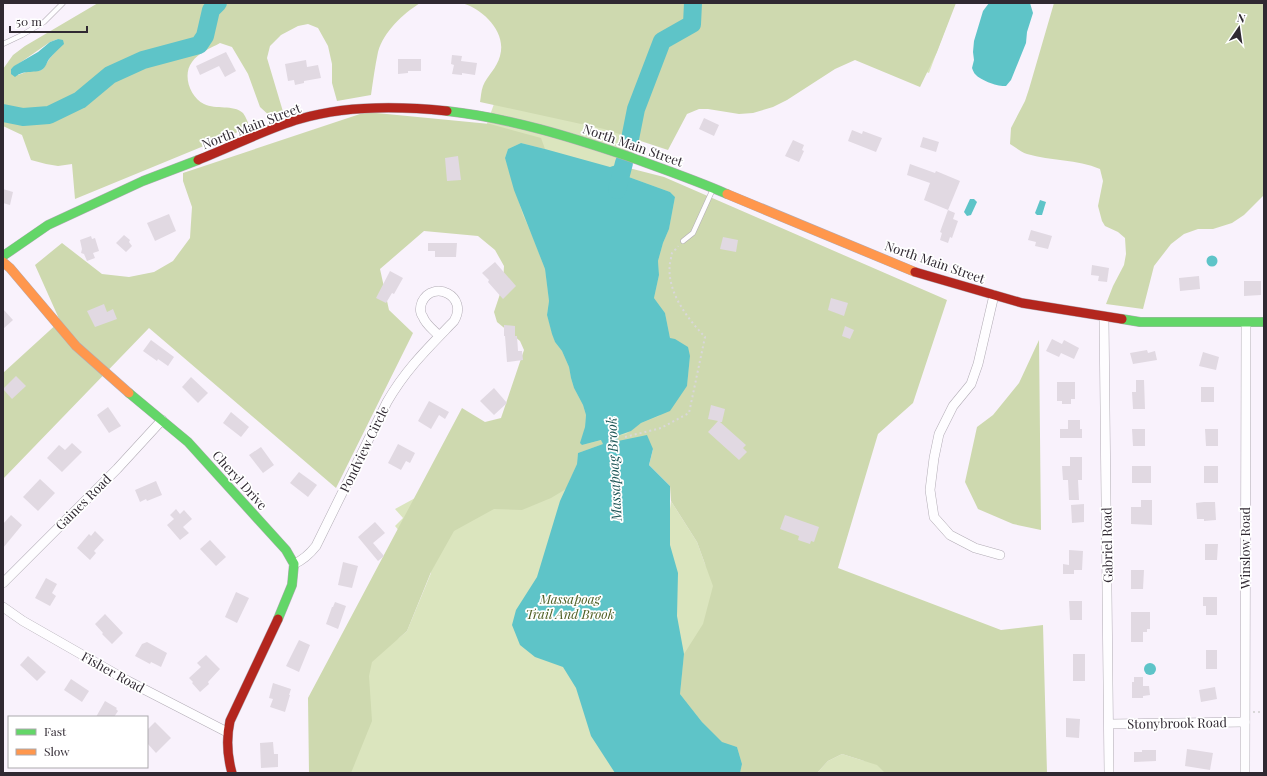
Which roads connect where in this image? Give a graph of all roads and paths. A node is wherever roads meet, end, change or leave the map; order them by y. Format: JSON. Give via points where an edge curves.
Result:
{"nodes":[{"id":1,"x":63,"y":3,"type":"edge"},
{"id":2,"x":3,"y":44,"type":"edge"},
{"id":3,"x":713,"y":188,"type":"junction"},
{"id":4,"x":683,"y":241,"type":"joint"},
{"id":5,"x":3,"y":256,"type":"edge"},
{"id":6,"x":3,"y":262,"type":"edge"},
{"id":7,"x":994,"y":295,"type":"junction"},
{"id":8,"x":1104,"y":317,"type":"junction"},
{"id":9,"x":1264,"y":322,"type":"edge"},
{"id":10,"x":1246,"y":323,"type":"junction"},
{"id":11,"x":439,"y":336,"type":"junction"},
{"id":12,"x":162,"y":420,"type":"junction"},
{"id":13,"x":625,"y":438,"type":"dead end"},
{"id":14,"x":1000,"y":555,"type":"dead end"},
{"id":15,"x":294,"y":564,"type":"junction"},
{"id":16,"x":3,"y":583,"type":"edge"},
{"id":17,"x":3,"y":607,"type":"edge"},
{"id":18,"x":1245,"y":722,"type":"junction"},
{"id":19,"x":1109,"y":724,"type":"junction"},
{"id":20,"x":227,"y":732,"type":"junction"},
{"id":21,"x":232,"y":773,"type":"edge"},
{"id":22,"x":1109,"y":773,"type":"edge"},
{"id":23,"x":1245,"y":773,"type":"edge"}],
"edges":[{"from":1,"to":2,"type":"lane","via":[[44,22]]},
{"from":3,"to":4,"type":"lane","via":[[693,233]]},
{"from":3,"to":5,"type":"main road","name":"North Main Street","via":[[577,139],[516,123],[418,108],[368,108],[300,119],[143,181],[48,225]]},
{"from":3,"to":7,"type":"main road","name":"North Main Street","via":[[913,271]]},
{"from":4,"to":13,"type":"path","via":[[671,254],[669,272],[672,287],[693,325],[706,337],[689,413],[662,428]]},
{"from":6,"to":12,"type":"main road","name":"Cheryl Drive","via":[[76,346]]},
{"from":7,"to":8,"type":"main road","name":"North Main Street","via":[[1022,303]]},
{"from":7,"to":14,"type":"street","via":[[971,384],[953,406],[939,434],[930,490],[934,517],[950,535],[975,548]]},
{"from":8,"to":10,"type":"main road","name":"North Main Street","via":[[1140,322]]},
{"from":8,"to":19,"type":"street","name":"Gabriel Road"},
{"from":9,"to":10,"type":"main road","name":"North Main Street"},
{"from":10,"to":18,"type":"street","name":"Winslow Road"},
{"from":11,"to":11,"type":"street","name":"Pondview Circle","via":[[454,321],[458,310],[452,296],[442,291],[427,296],[422,302],[421,310],[425,322]]},
{"from":11,"to":15,"type":"street","name":"Pondview Circle","via":[[414,362],[387,402],[316,546],[310,554]]},
{"from":12,"to":15,"type":"main road","name":"Cheryl Drive","via":[[188,442],[286,550]]},
{"from":12,"to":16,"type":"street","name":"Gaines Road","via":[[117,469]]},
{"from":15,"to":20,"type":"main road","via":[[288,598],[233,712]]},
{"from":17,"to":20,"type":"street","name":"Fisher Road","via":[[128,682]]},
{"from":18,"to":19,"type":"street","name":"Stonybrook Road"},
{"from":18,"to":23,"type":"street","name":"Winslow Road"},
{"from":19,"to":22,"type":"street","name":"Gabriel Road"},
{"from":20,"to":21,"type":"main road","via":[[228,757]]}]}
